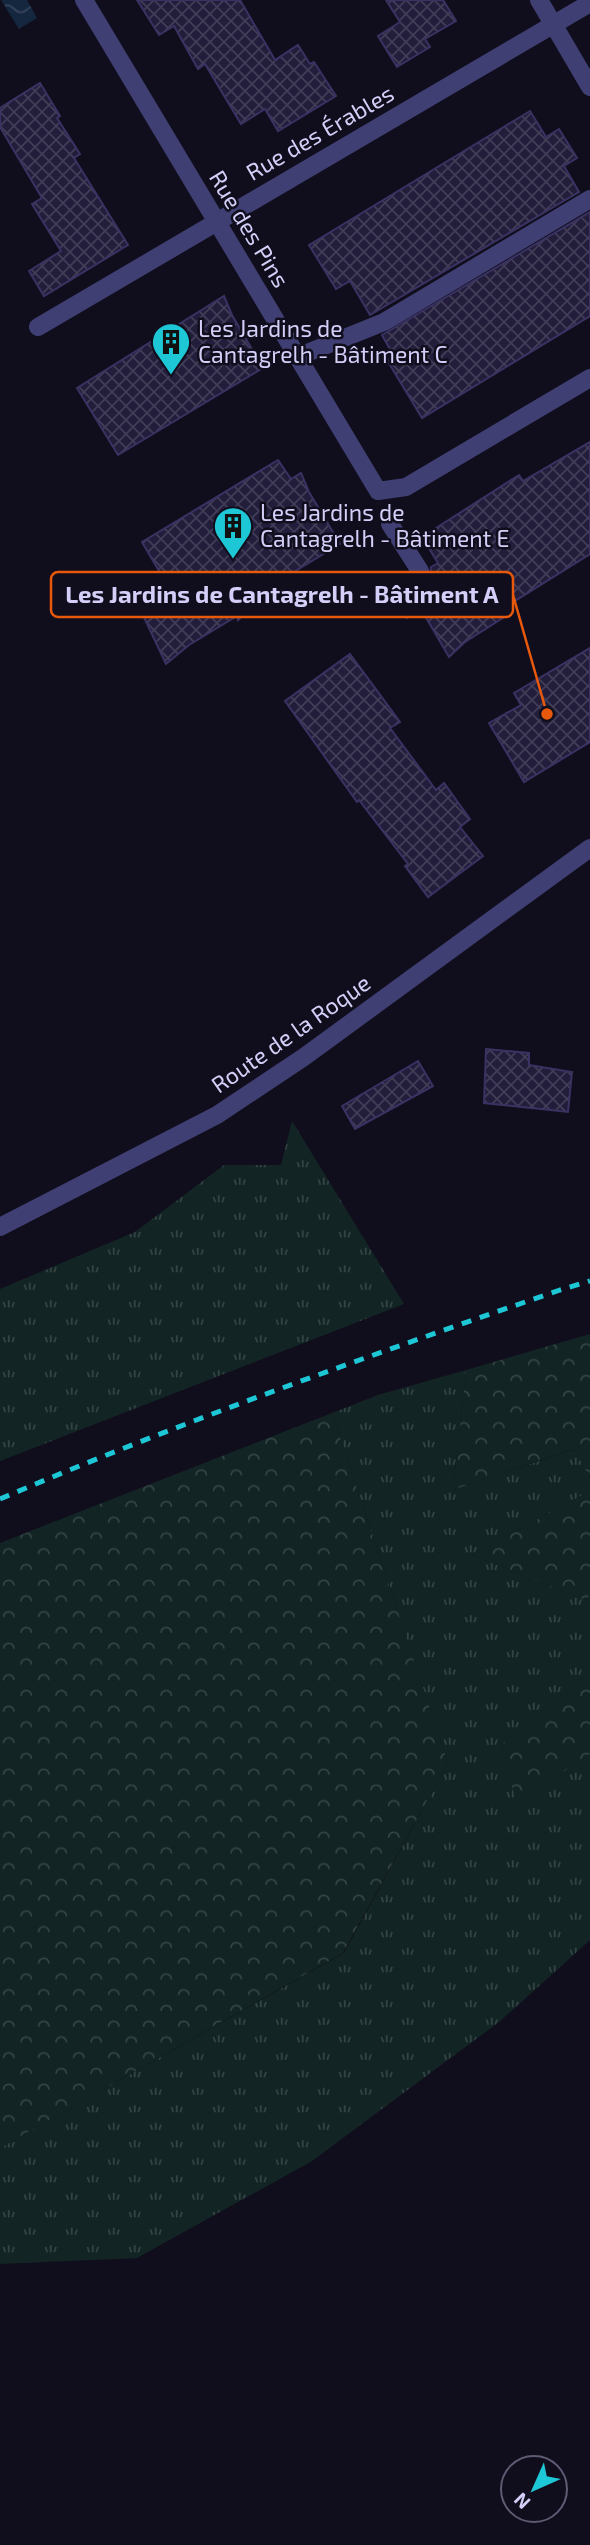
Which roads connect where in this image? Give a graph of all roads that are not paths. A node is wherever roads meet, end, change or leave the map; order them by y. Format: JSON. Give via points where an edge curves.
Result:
{"nodes":[{"id":1,"x":84,"y":0,"type":"edge"},
{"id":2,"x":539,"y":0,"type":"edge"},
{"id":3,"x":590,"y":3,"type":"edge"},
{"id":4,"x":554,"y":25,"type":"junction"},
{"id":5,"x":590,"y":87,"type":"edge"},
{"id":6,"x":590,"y":199,"type":"edge"},
{"id":7,"x":216,"y":222,"type":"junction"},
{"id":8,"x":38,"y":327,"type":"dead end"},
{"id":9,"x":297,"y":357,"type":"junction"},
{"id":10,"x":590,"y":378,"type":"edge"},
{"id":11,"x":390,"y":524,"type":"dead end"},
{"id":12,"x":420,"y":571,"type":"dead end"},
{"id":13,"x":590,"y":848,"type":"edge"},
{"id":14,"x":0,"y":1227,"type":"edge"}],
"edges":[{"from":1,"to":7,"type":"street","name":"Rue des Pins"},
{"from":2,"to":4,"type":"street"},
{"from":3,"to":4,"type":"street","name":"Rue des Érables"},
{"from":4,"to":5,"type":"street"},
{"from":4,"to":7,"type":"street","name":"Rue des Érables"},
{"from":6,"to":9,"type":"street","via":[[384,322]]},
{"from":7,"to":8,"type":"street","name":"Rue des Érables"},
{"from":7,"to":9,"type":"street","name":"Rue des Pins"},
{"from":9,"to":10,"type":"street","name":"Rue des Pins","via":[[378,491],[406,487]]},
{"from":11,"to":12,"type":"street"},
{"from":13,"to":14,"type":"street","name":"Route de la Roque","via":[[217,1115]]}]}
